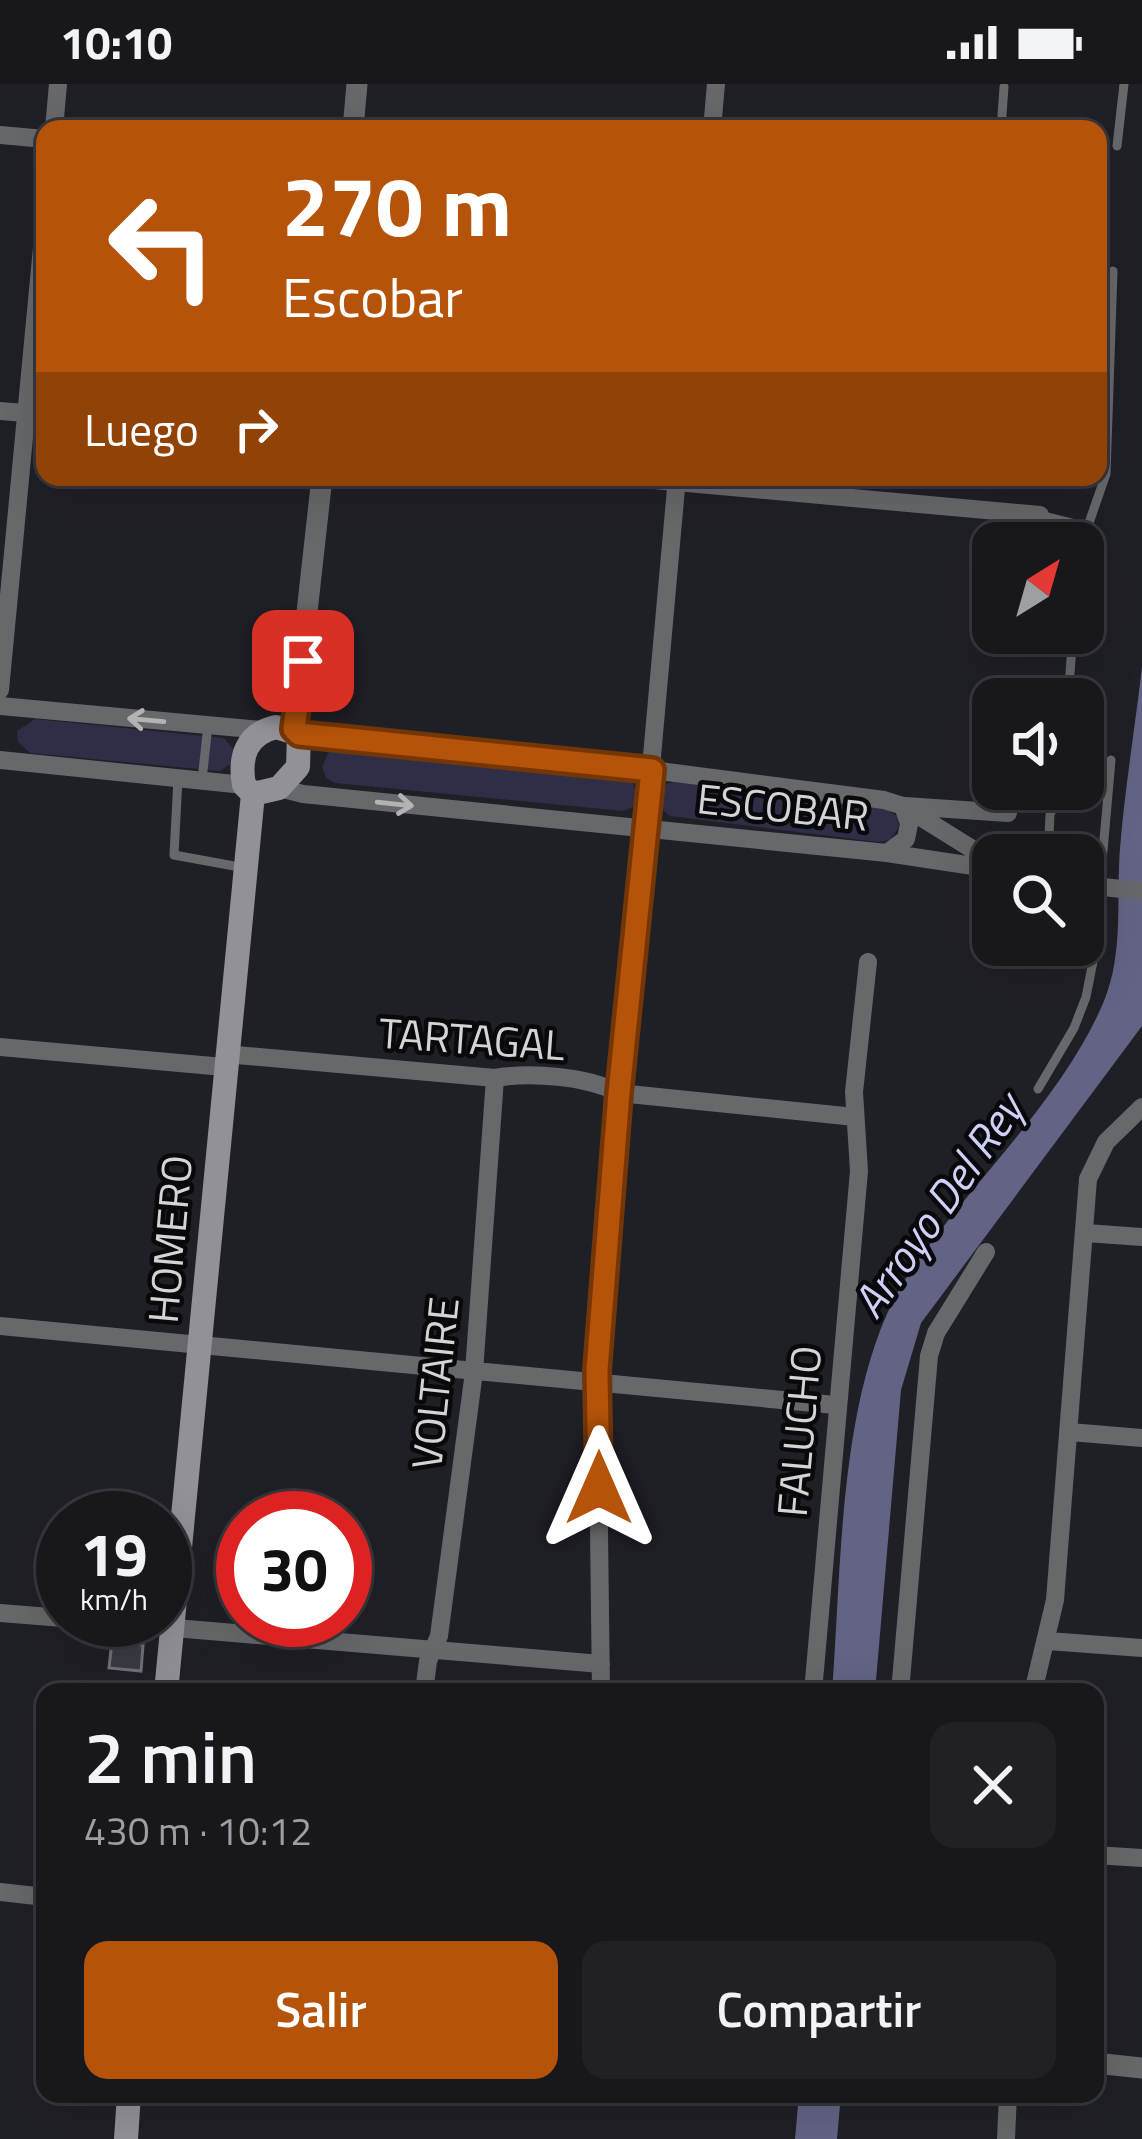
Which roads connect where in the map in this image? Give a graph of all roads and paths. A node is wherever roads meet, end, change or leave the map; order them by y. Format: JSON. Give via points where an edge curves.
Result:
{"nodes":[{"id":1,"x":58,"y":84,"type":"edge"},
{"id":2,"x":357,"y":84,"type":"edge"},
{"id":3,"x":716,"y":84,"type":"edge"},
{"id":4,"x":1124,"y":84,"type":"edge"},
{"id":5,"x":1004,"y":87,"type":"edge"},
{"id":6,"x":55,"y":120,"type":"edge"},
{"id":7,"x":354,"y":120,"type":"edge"},
{"id":8,"x":713,"y":120,"type":"edge"},
{"id":9,"x":1001,"y":120,"type":"edge"},
{"id":10,"x":0,"y":135,"type":"edge"},
{"id":11,"x":36,"y":139,"type":"edge"},
{"id":12,"x":1117,"y":146,"type":"dead end"},
{"id":13,"x":1113,"y":271,"type":"dead end"},
{"id":14,"x":36,"y":351,"type":"edge"},
{"id":15,"x":0,"y":411,"type":"edge"},
{"id":16,"x":24,"y":421,"type":"junction"},
{"id":17,"x":36,"y":426,"type":"edge"},
{"id":18,"x":1107,"y":445,"type":"edge"},
{"id":19,"x":321,"y":486,"type":"edge"},
{"id":20,"x":675,"y":486,"type":"edge"},
{"id":21,"x":749,"y":486,"type":"edge"},
{"id":22,"x":1102,"y":486,"type":"edge"},
{"id":23,"x":1040,"y":514,"type":"joint"},
{"id":24,"x":1070,"y":522,"type":"edge"},
{"id":25,"x":1090,"y":522,"type":"edge"},
{"id":26,"x":0,"y":690,"type":"edge"},
{"id":27,"x":0,"y":706,"type":"edge"},
{"id":28,"x":208,"y":725,"type":"junction"},
{"id":29,"x":262,"y":730,"type":"junction"},
{"id":30,"x":297,"y":732,"type":"junction"},
{"id":31,"x":0,"y":760,"type":"edge"},
{"id":32,"x":1111,"y":760,"type":"dead end"},
{"id":33,"x":652,"y":770,"type":"junction"},
{"id":34,"x":178,"y":778,"type":"junction"},
{"id":35,"x":202,"y":780,"type":"junction"},
{"id":36,"x":279,"y":788,"type":"junction"},
{"id":37,"x":249,"y":789,"type":"junction"},
{"id":38,"x":903,"y":806,"type":"junction"},
{"id":39,"x":1008,"y":813,"type":"dead end"},
{"id":40,"x":644,"y":829,"type":"junction"},
{"id":41,"x":1104,"y":834,"type":"edge"},
{"id":42,"x":972,"y":852,"type":"edge"},
{"id":43,"x":887,"y":853,"type":"junction"},
{"id":44,"x":972,"y":863,"type":"edge"},
{"id":45,"x":245,"y":868,"type":"junction"},
{"id":46,"x":1104,"y":888,"type":"edge"},
{"id":47,"x":1142,"y":892,"type":"edge"},
{"id":48,"x":868,"y":962,"type":"dead end"},
{"id":49,"x":1092,"y":966,"type":"edge"},
{"id":50,"x":0,"y":1046,"type":"edge"},
{"id":51,"x":224,"y":1061,"type":"junction"},
{"id":52,"x":495,"y":1078,"type":"junction"},
{"id":53,"x":1038,"y":1089,"type":"dead end"},
{"id":54,"x":619,"y":1093,"type":"junction"},
{"id":55,"x":1142,"y":1107,"type":"edge"},
{"id":56,"x":855,"y":1117,"type":"junction"},
{"id":57,"x":1086,"y":1233,"type":"junction"},
{"id":58,"x":1142,"y":1237,"type":"edge"},
{"id":59,"x":986,"y":1252,"type":"dead end"},
{"id":60,"x":0,"y":1326,"type":"edge"},
{"id":61,"x":199,"y":1346,"type":"junction"},
{"id":62,"x":474,"y":1372,"type":"junction"},
{"id":63,"x":598,"y":1386,"type":"junction"},
{"id":64,"x":835,"y":1406,"type":"junction"},
{"id":65,"x":1070,"y":1432,"type":"junction"},
{"id":66,"x":1142,"y":1438,"type":"edge"},
{"id":67,"x":185,"y":1491,"type":"edge"},
{"id":68,"x":0,"y":1612,"type":"edge"},
{"id":69,"x":36,"y":1615,"type":"edge"},
{"id":70,"x":192,"y":1631,"type":"edge"},
{"id":71,"x":1048,"y":1641,"type":"junction"},
{"id":72,"x":170,"y":1647,"type":"edge"},
{"id":73,"x":1142,"y":1648,"type":"edge"},
{"id":74,"x":434,"y":1649,"type":"junction"},
{"id":75,"x":601,"y":1664,"type":"junction"},
{"id":76,"x":167,"y":1683,"type":"edge"},
{"id":77,"x":426,"y":1683,"type":"edge"},
{"id":78,"x":601,"y":1683,"type":"edge"},
{"id":79,"x":814,"y":1683,"type":"edge"},
{"id":80,"x":901,"y":1683,"type":"edge"},
{"id":81,"x":1036,"y":1683,"type":"edge"},
{"id":82,"x":1104,"y":1856,"type":"edge"},
{"id":83,"x":1142,"y":1858,"type":"edge"},
{"id":84,"x":0,"y":1892,"type":"edge"},
{"id":85,"x":36,"y":1896,"type":"edge"},
{"id":86,"x":1104,"y":2064,"type":"edge"},
{"id":87,"x":1142,"y":2068,"type":"edge"},
{"id":88,"x":129,"y":2103,"type":"edge"},
{"id":89,"x":1008,"y":2103,"type":"edge"},
{"id":90,"x":126,"y":2139,"type":"edge"},
{"id":91,"x":1006,"y":2139,"type":"edge"}],
"edges":[{"from":1,"to":6,"type":"street"},
{"from":2,"to":7,"type":"street"},
{"from":3,"to":8,"type":"street"},
{"from":4,"to":12,"type":"lane"},
{"from":5,"to":9,"type":"lane"},
{"from":10,"to":11,"type":"street"},
{"from":13,"to":18,"type":"lane"},
{"from":14,"to":16,"type":"street"},
{"from":15,"to":16,"type":"street"},
{"from":16,"to":17,"type":"street"},
{"from":16,"to":26,"type":"street"},
{"from":19,"to":30,"type":"street"},
{"from":20,"to":33,"type":"street"},
{"from":21,"to":23,"type":"street"},
{"from":22,"to":25,"type":"lane"},
{"from":23,"to":24,"type":"lane"},
{"from":28,"to":27,"type":"street","one_way":true},
{"from":28,"to":29,"type":"street"},
{"from":28,"to":35,"type":"lane"},
{"from":29,"to":30,"type":"main road"},
{"from":29,"to":37,"type":"main road","via":[[244,753]]},
{"from":30,"to":33,"type":"street","name":"ESCOBAR"},
{"from":30,"to":36,"type":"main road","via":[[298,767]]},
{"from":31,"to":34,"type":"street"},
{"from":32,"to":41,"type":"lane"},
{"from":33,"to":38,"type":"street","name":"ESCOBAR"},
{"from":33,"to":40,"type":"street"},
{"from":34,"to":35,"type":"street"},
{"from":34,"to":45,"type":"lane","via":[[174,855]]},
{"from":35,"to":37,"type":"street"},
{"from":36,"to":37,"type":"main road"},
{"from":36,"to":40,"type":"street","name":"ESCOBAR","one_way":true},
{"from":37,"to":45,"type":"main road","name":"HOMERO"},
{"from":38,"to":39,"type":"street","name":"ESCOBAR"},
{"from":38,"to":42,"type":"street","name":"ESCOBAR"},
{"from":38,"to":43,"type":"street","via":[[906,839]]},
{"from":40,"to":43,"type":"street","name":"ESCOBAR"},
{"from":40,"to":54,"type":"street"},
{"from":43,"to":44,"type":"street","name":"ESCOBAR"},
{"from":45,"to":51,"type":"main road","name":"HOMERO"},
{"from":46,"to":47,"type":"street"},
{"from":48,"to":56,"type":"street","name":"FALUCHO"},
{"from":49,"to":53,"type":"lane","via":[[1074,1028]]},
{"from":50,"to":51,"type":"street","name":"TARTAGAL"},
{"from":51,"to":52,"type":"street","name":"TARTAGAL"},
{"from":51,"to":61,"type":"main road","name":"HOMERO"},
{"from":52,"to":54,"type":"street","name":"TARTAGAL","via":[[602,1084]]},
{"from":52,"to":62,"type":"street","name":"VOLTAIRE"},
{"from":54,"to":56,"type":"street","name":"TARTAGAL"},
{"from":54,"to":63,"type":"street"},
{"from":55,"to":57,"type":"street","via":[[1093,1161]]},
{"from":56,"to":64,"type":"street","name":"FALUCHO","via":[[859,1171]]},
{"from":57,"to":58,"type":"street"},
{"from":57,"to":65,"type":"street"},
{"from":59,"to":80,"type":"street","via":[[929,1356]]},
{"from":60,"to":61,"type":"street"},
{"from":61,"to":62,"type":"street"},
{"from":61,"to":67,"type":"main road","name":"HOMERO"},
{"from":62,"to":63,"type":"street"},
{"from":62,"to":74,"type":"street","name":"VOLTAIRE"},
{"from":63,"to":64,"type":"street"},
{"from":63,"to":75,"type":"street"},
{"from":64,"to":79,"type":"street","name":"FALUCHO"},
{"from":65,"to":66,"type":"street"},
{"from":65,"to":71,"type":"street"},
{"from":68,"to":69,"type":"street"},
{"from":70,"to":74,"type":"street"},
{"from":71,"to":73,"type":"street"},
{"from":71,"to":81,"type":"street"},
{"from":72,"to":76,"type":"main road","name":"HOMERO"},
{"from":74,"to":75,"type":"street"},
{"from":74,"to":77,"type":"street","name":"VOLTAIRE"},
{"from":75,"to":78,"type":"street"},
{"from":82,"to":83,"type":"street"},
{"from":84,"to":85,"type":"street"},
{"from":86,"to":87,"type":"street"},
{"from":88,"to":90,"type":"main road"},
{"from":89,"to":91,"type":"street"}]}
